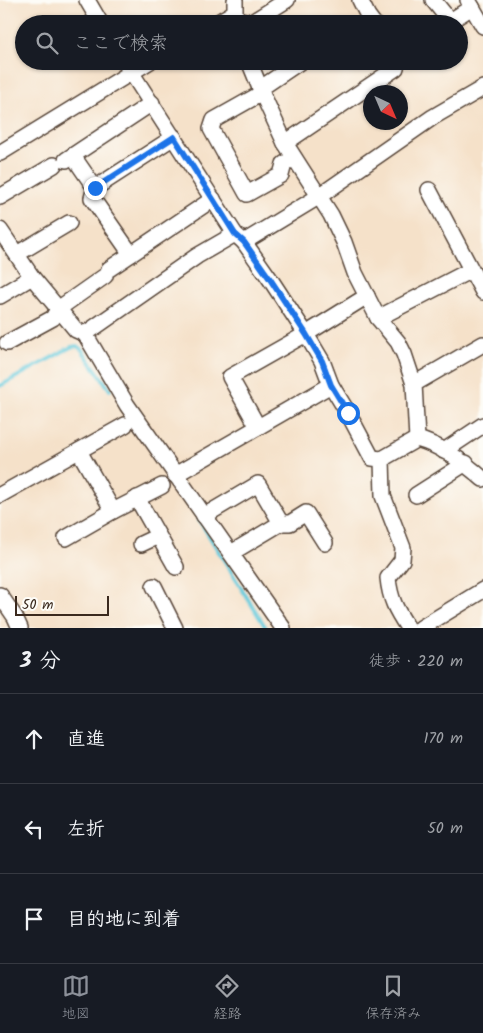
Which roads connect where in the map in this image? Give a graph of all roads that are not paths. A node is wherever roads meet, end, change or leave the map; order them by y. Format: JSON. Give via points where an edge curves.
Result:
{"nodes":[{"id":1,"x":86,"y":0,"type":"edge"},
{"id":2,"x":287,"y":0,"type":"edge"},
{"id":3,"x":360,"y":0,"type":"edge"},
{"id":4,"x":433,"y":0,"type":"edge"},
{"id":5,"x":95,"y":15,"type":"edge"},
{"id":6,"x":263,"y":15,"type":"edge"},
{"id":7,"x":364,"y":15,"type":"edge"},
{"id":8,"x":443,"y":15,"type":"edge"},
{"id":9,"x":123,"y":70,"type":"edge"},
{"id":10,"x":129,"y":70,"type":"edge"},
{"id":11,"x":253,"y":70,"type":"edge"},
{"id":12,"x":289,"y":70,"type":"edge"},
{"id":13,"x":393,"y":70,"type":"edge"},
{"id":14,"x":483,"y":88,"type":"edge"},
{"id":15,"x":261,"y":90,"type":"junction"},
{"id":16,"x":152,"y":103,"type":"junction"},
{"id":17,"x":174,"y":137,"type":"junction"},
{"id":18,"x":284,"y":143,"type":"junction"},
{"id":19,"x":0,"y":153,"type":"edge"},
{"id":20,"x":294,"y":158,"type":"junction"},
{"id":21,"x":63,"y":161,"type":"junction"},
{"id":22,"x":95,"y":188,"type":"junction"},
{"id":23,"x":429,"y":190,"type":"dead end"},
{"id":24,"x":0,"y":197,"type":"edge"},
{"id":25,"x":318,"y":197,"type":"junction"},
{"id":26,"x":213,"y":199,"type":"junction"},
{"id":27,"x":69,"y":223,"type":"dead end"},
{"id":28,"x":0,"y":230,"type":"edge"},
{"id":29,"x":240,"y":238,"type":"junction"},
{"id":30,"x":10,"y":253,"type":"edge"},
{"id":31,"x":131,"y":254,"type":"junction"},
{"id":32,"x":471,"y":270,"type":"junction"},
{"id":33,"x":32,"y":277,"type":"junction"},
{"id":34,"x":483,"y":292,"type":"edge"},
{"id":35,"x":0,"y":296,"type":"edge"},
{"id":36,"x":367,"y":296,"type":"junction"},
{"id":37,"x":58,"y":309,"type":"junction"},
{"id":38,"x":378,"y":318,"type":"junction"},
{"id":39,"x":85,"y":334,"type":"junction"},
{"id":40,"x":306,"y":334,"type":"junction"},
{"id":41,"x":7,"y":343,"type":"dead end"},
{"id":42,"x":483,"y":344,"type":"edge"},
{"id":43,"x":414,"y":384,"type":"junction"},
{"id":44,"x":331,"y":385,"type":"junction"},
{"id":45,"x":125,"y":425,"type":"dead end"},
{"id":46,"x":483,"y":425,"type":"edge"},
{"id":47,"x":258,"y":427,"type":"junction"},
{"id":48,"x":417,"y":439,"type":"junction"},
{"id":49,"x":80,"y":451,"type":"junction"},
{"id":50,"x":444,"y":451,"type":"junction"},
{"id":51,"x":382,"y":459,"type":"junction"},
{"id":52,"x":466,"y":463,"type":"junction"},
{"id":53,"x":175,"y":474,"type":"junction"},
{"id":54,"x":483,"y":479,"type":"edge"},
{"id":55,"x":162,"y":486,"type":"dead end"},
{"id":56,"x":0,"y":495,"type":"edge"},
{"id":57,"x":416,"y":495,"type":"dead end"},
{"id":58,"x":137,"y":498,"type":"junction"},
{"id":59,"x":113,"y":511,"type":"junction"},
{"id":60,"x":204,"y":516,"type":"junction"},
{"id":61,"x":282,"y":522,"type":"junction"},
{"id":62,"x":158,"y":536,"type":"junction"},
{"id":63,"x":66,"y":538,"type":"dead end"},
{"id":64,"x":325,"y":542,"type":"dead end"},
{"id":65,"x":141,"y":544,"type":"dead end"},
{"id":66,"x":231,"y":554,"type":"junction"},
{"id":67,"x":176,"y":568,"type":"dead end"},
{"id":68,"x":154,"y":586,"type":"dead end"},
{"id":69,"x":483,"y":590,"type":"edge"},
{"id":70,"x":0,"y":595,"type":"edge"},
{"id":71,"x":20,"y":628,"type":"edge"},
{"id":72,"x":175,"y":628,"type":"edge"},
{"id":73,"x":283,"y":628,"type":"edge"},
{"id":74,"x":408,"y":628,"type":"edge"},
{"id":75,"x":421,"y":628,"type":"edge"}],
"edges":[{"from":1,"to":5,"type":"street"},
{"from":2,"to":6,"type":"street"},
{"from":3,"to":7,"type":"street"},
{"from":4,"to":8,"type":"street"},
{"from":9,"to":19,"type":"street"},
{"from":10,"to":16,"type":"street"},
{"from":11,"to":15,"type":"street"},
{"from":12,"to":15,"type":"street"},
{"from":13,"to":18,"type":"street"},
{"from":14,"to":25,"type":"street","via":[[433,117]]},
{"from":15,"to":18,"type":"street"},
{"from":15,"to":20,"type":"street","via":[[214,120],[212,129],[247,194],[281,175],[284,164]]},
{"from":16,"to":17,"type":"street"},
{"from":16,"to":21,"type":"street"},
{"from":17,"to":22,"type":"street"},
{"from":17,"to":26,"type":"street"},
{"from":18,"to":20,"type":"street"},
{"from":20,"to":25,"type":"street"},
{"from":21,"to":22,"type":"street"},
{"from":21,"to":24,"type":"street"},
{"from":22,"to":31,"type":"street","via":[[92,198]]},
{"from":23,"to":32,"type":"street"},
{"from":25,"to":29,"type":"street"},
{"from":25,"to":36,"type":"street","via":[[332,215]]},
{"from":26,"to":29,"type":"street"},
{"from":26,"to":31,"type":"street"},
{"from":27,"to":30,"type":"street"},
{"from":28,"to":30,"type":"street"},
{"from":29,"to":39,"type":"street","via":[[197,256]]},
{"from":29,"to":40,"type":"street"},
{"from":30,"to":33,"type":"street"},
{"from":31,"to":37,"type":"street"},
{"from":32,"to":34,"type":"street"},
{"from":32,"to":38,"type":"street"},
{"from":33,"to":35,"type":"street"},
{"from":33,"to":37,"type":"street"},
{"from":36,"to":38,"type":"street"},
{"from":36,"to":40,"type":"street"},
{"from":37,"to":39,"type":"street","via":[[76,330]]},
{"from":37,"to":41,"type":"street","via":[[53,318]]},
{"from":38,"to":43,"type":"street","via":[[398,342]]},
{"from":39,"to":53,"type":"street","via":[[127,405]]},
{"from":40,"to":44,"type":"street"},
{"from":40,"to":47,"type":"street","via":[[230,377]]},
{"from":42,"to":43,"type":"street"},
{"from":43,"to":48,"type":"street"},
{"from":44,"to":47,"type":"street"},
{"from":44,"to":51,"type":"street","via":[[372,458]]},
{"from":45,"to":49,"type":"street"},
{"from":46,"to":50,"type":"street"},
{"from":47,"to":53,"type":"street"},
{"from":48,"to":50,"type":"street"},
{"from":48,"to":51,"type":"street"},
{"from":49,"to":56,"type":"street"},
{"from":49,"to":59,"type":"street"},
{"from":50,"to":52,"type":"street"},
{"from":51,"to":74,"type":"street","via":[[383,496],[403,548],[402,560],[388,578],[390,595]]},
{"from":52,"to":54,"type":"street"},
{"from":52,"to":57,"type":"street"},
{"from":53,"to":60,"type":"street"},
{"from":55,"to":58,"type":"street"},
{"from":58,"to":59,"type":"street"},
{"from":58,"to":62,"type":"street"},
{"from":59,"to":63,"type":"street"},
{"from":60,"to":61,"type":"street","via":[[258,484]]},
{"from":60,"to":66,"type":"street"},
{"from":61,"to":64,"type":"street","via":[[290,523],[306,514]]},
{"from":61,"to":66,"type":"street"},
{"from":62,"to":65,"type":"street"},
{"from":62,"to":67,"type":"street"},
{"from":66,"to":73,"type":"street"},
{"from":68,"to":72,"type":"street"},
{"from":69,"to":75,"type":"street"},
{"from":70,"to":71,"type":"street"}]}
